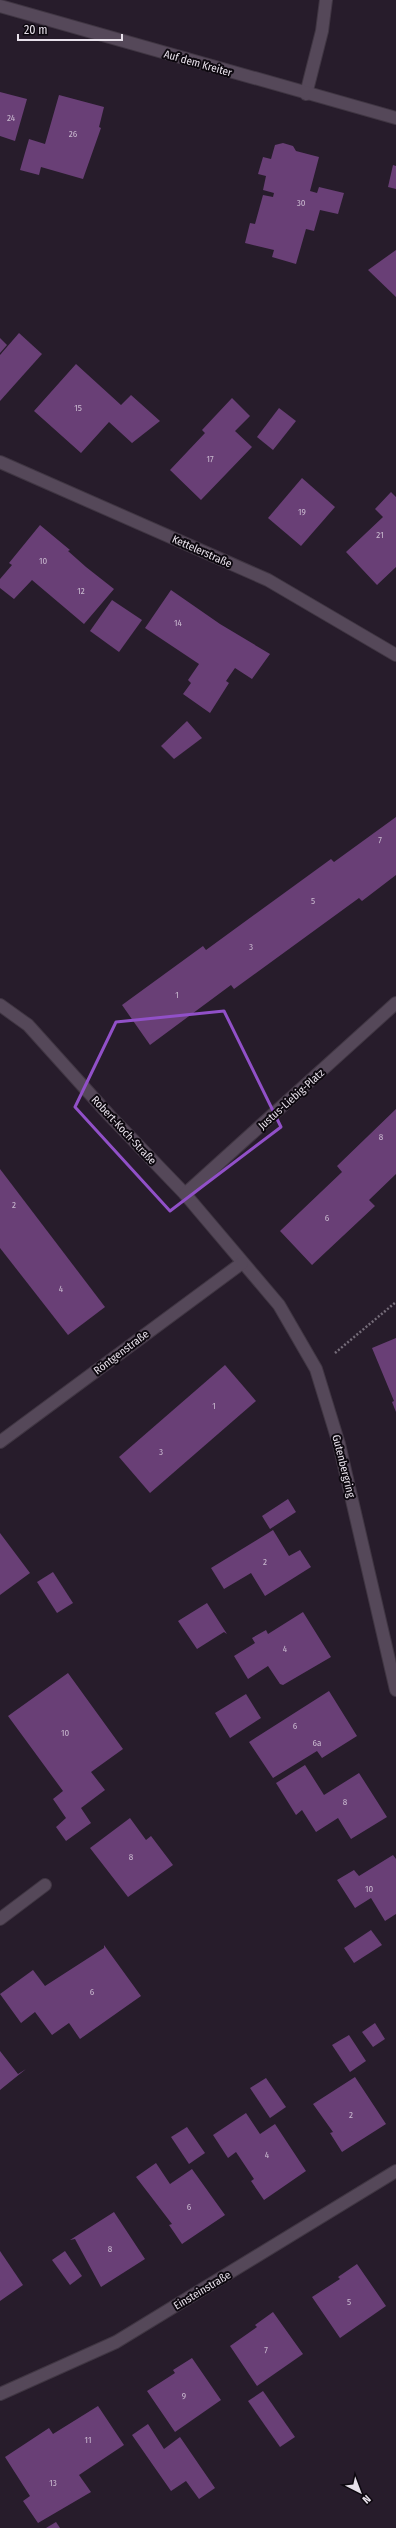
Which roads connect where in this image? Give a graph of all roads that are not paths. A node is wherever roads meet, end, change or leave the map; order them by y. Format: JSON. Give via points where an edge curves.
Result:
{"nodes":[{"id":1,"x":326,"y":0,"type":"edge"},
{"id":2,"x":8,"y":5,"type":"edge"},
{"id":3,"x":306,"y":94,"type":"junction"},
{"id":4,"x":396,"y":118,"type":"edge"},
{"id":5,"x":0,"y":462,"type":"edge"},
{"id":6,"x":396,"y":655,"type":"edge"},
{"id":7,"x":396,"y":1003,"type":"edge"},
{"id":8,"x":0,"y":1005,"type":"edge"},
{"id":9,"x":185,"y":1194,"type":"junction"},
{"id":10,"x":242,"y":1263,"type":"junction"},
{"id":11,"x":0,"y":1442,"type":"edge"},
{"id":12,"x":396,"y":1690,"type":"edge"},
{"id":13,"x":45,"y":1886,"type":"dead end"},
{"id":14,"x":0,"y":1919,"type":"edge"},
{"id":15,"x":396,"y":2170,"type":"edge"},
{"id":16,"x":0,"y":2394,"type":"edge"}],
"edges":[{"from":1,"to":3,"type":"street","via":[[322,31]]},
{"from":2,"to":3,"type":"street","name":"Auf dem Kreiter"},
{"from":3,"to":4,"type":"street","name":"Auf dem Kreiter"},
{"from":5,"to":6,"type":"street","name":"Kettelerstraße","via":[[268,580]]},
{"from":7,"to":9,"type":"street","name":"Justus-Liebig-Platz"},
{"from":8,"to":9,"type":"street","name":"Robert-Koch-Straße","via":[[28,1025]]},
{"from":9,"to":10,"type":"street","name":"Robert-Koch-Straße"},
{"from":10,"to":11,"type":"street","name":"Röntgenstraße"},
{"from":10,"to":12,"type":"street","name":"Gutenbergring","via":[[279,1305],[316,1369],[339,1444]]},
{"from":13,"to":14,"type":"street"},
{"from":15,"to":16,"type":"street","name":"Einsteinstraße","via":[[116,2342]]}]}
